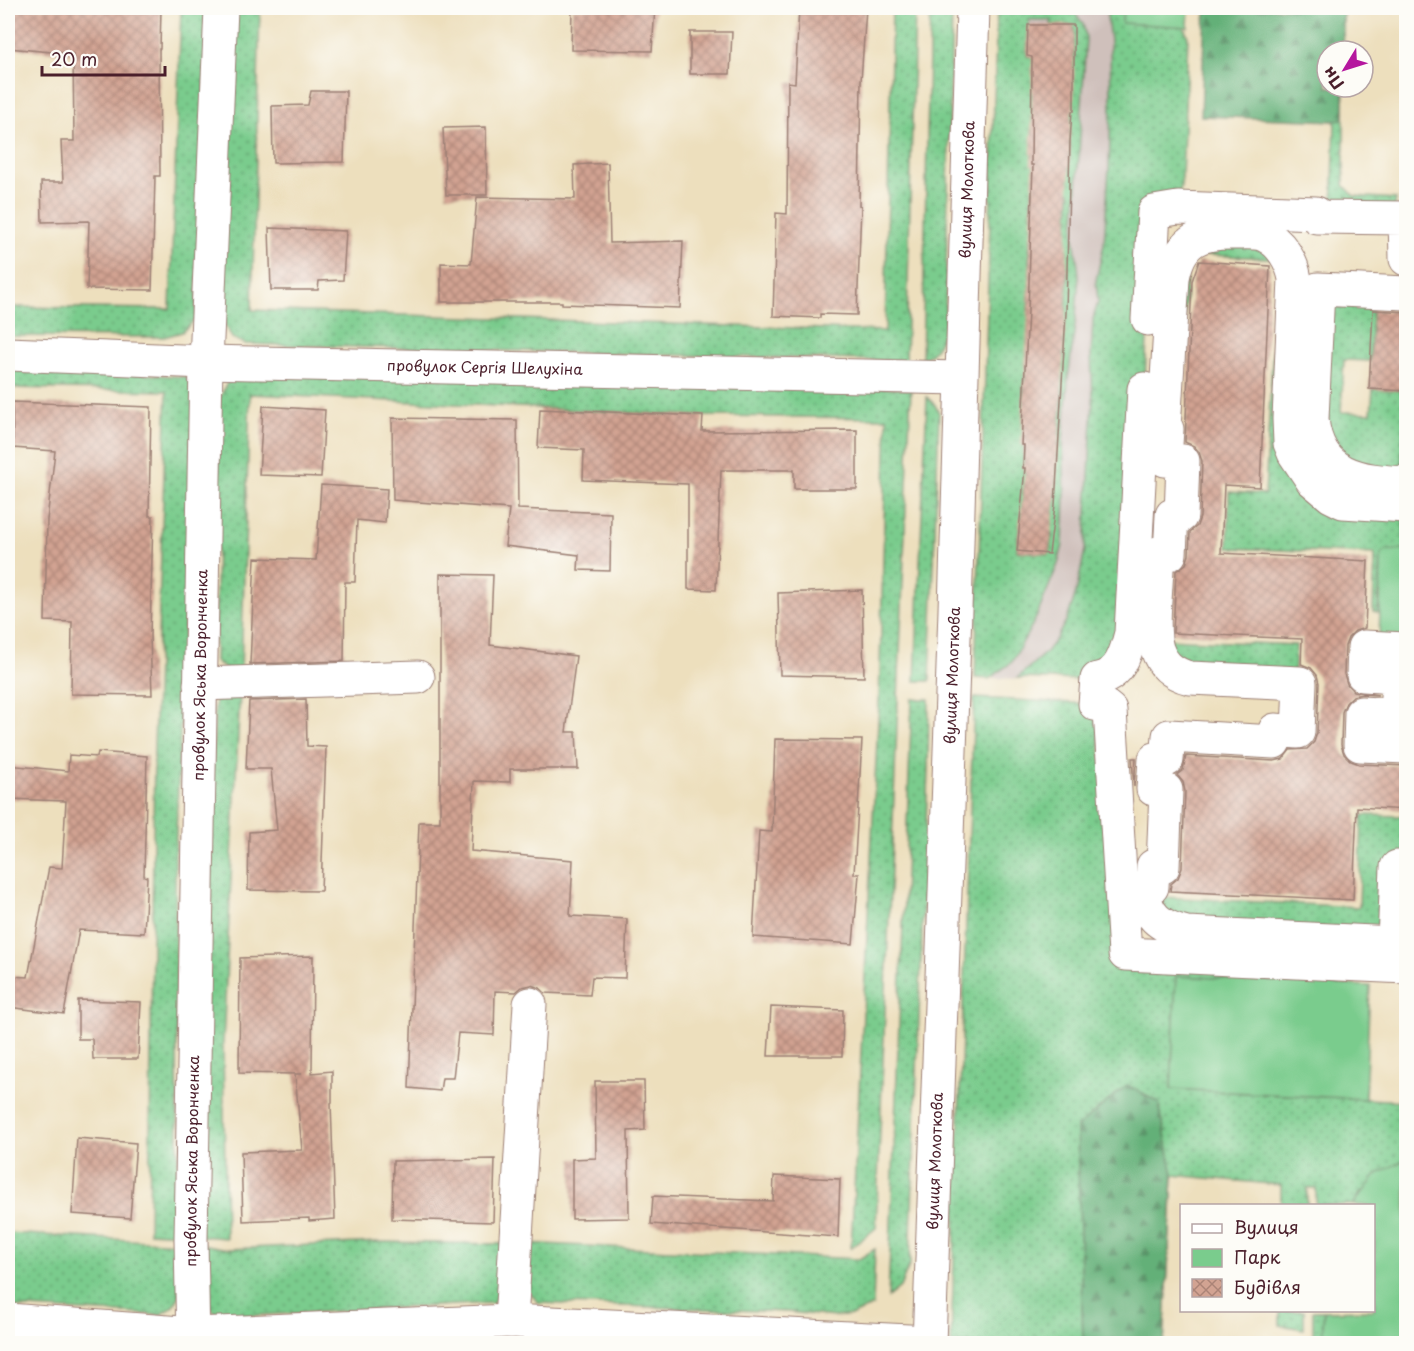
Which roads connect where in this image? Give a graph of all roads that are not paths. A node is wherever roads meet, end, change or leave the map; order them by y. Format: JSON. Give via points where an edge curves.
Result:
{"nodes":[{"id":1,"x":221,"y":8,"type":"edge"},
{"id":2,"x":973,"y":8,"type":"edge"},
{"id":3,"x":1407,"y":259,"type":"edge"},
{"id":4,"x":1407,"y":292,"type":"edge"},
{"id":5,"x":8,"y":354,"type":"edge"},
{"id":6,"x":206,"y":362,"type":"junction"},
{"id":7,"x":962,"y":378,"type":"junction"},
{"id":8,"x":1407,"y":483,"type":"edge"},
{"id":9,"x":1407,"y":506,"type":"edge"},
{"id":10,"x":1407,"y":649,"type":"edge"},
{"id":11,"x":418,"y":677,"type":"dead end"},
{"id":12,"x":200,"y":684,"type":"junction"},
{"id":13,"x":1407,"y":747,"type":"edge"},
{"id":14,"x":1407,"y":867,"type":"edge"},
{"id":15,"x":1407,"y":967,"type":"edge"},
{"id":16,"x":530,"y":1004,"type":"dead end"},
{"id":17,"x":8,"y":1320,"type":"edge"},
{"id":18,"x":512,"y":1321,"type":"junction"},
{"id":19,"x":193,"y":1339,"type":"edge"},
{"id":20,"x":929,"y":1343,"type":"edge"}],
"edges":[{"from":1,"to":6,"type":"street","name":"провулок Яська Воронченка"},
{"from":2,"to":7,"type":"street","name":"вулиця Молоткова"},
{"from":3,"to":15,"type":"street","via":[[1405,218],[1316,217],[1317,213],[1198,208],[1154,212],[1131,633],[1118,667],[1097,679],[1095,704],[1110,710],[1125,954]]},
{"from":4,"to":8,"type":"street","via":[[1318,289],[1312,419],[1321,450],[1342,471],[1359,479]]},
{"from":5,"to":6,"type":"street","name":"провулок Сергія Шелухіна"},
{"from":6,"to":7,"type":"street","name":"провулок Сергія Шелухіна"},
{"from":6,"to":12,"type":"street","name":"провулок Яська Воронченка"},
{"from":7,"to":20,"type":"street","name":"вулиця Молоткова"},
{"from":9,"to":14,"type":"street","via":[[1342,502],[1312,480],[1294,453],[1288,419],[1295,279],[1282,250],[1269,238],[1257,234],[1215,232],[1193,240],[1180,255],[1173,278],[1165,460],[1183,461],[1181,516],[1172,515],[1170,554],[1158,553],[1155,646],[1164,662],[1182,676],[1300,683],[1298,732],[1275,730],[1274,742],[1169,736],[1167,760],[1155,759],[1153,789],[1166,790],[1163,867],[1153,866],[1152,887],[1143,886],[1145,903],[1155,919],[1187,933],[1394,943],[1397,867]]},
{"from":10,"to":13,"type":"street","via":[[1364,647],[1363,675],[1398,677],[1396,715],[1361,713],[1360,745]]},
{"from":11,"to":12,"type":"street"},
{"from":12,"to":19,"type":"street","name":"провулок Яська Воронченка","via":[[191,1239]]},
{"from":16,"to":18,"type":"street"},
{"from":17,"to":19,"type":"street"},
{"from":18,"to":19,"type":"street"},
{"from":18,"to":20,"type":"street"}]}
